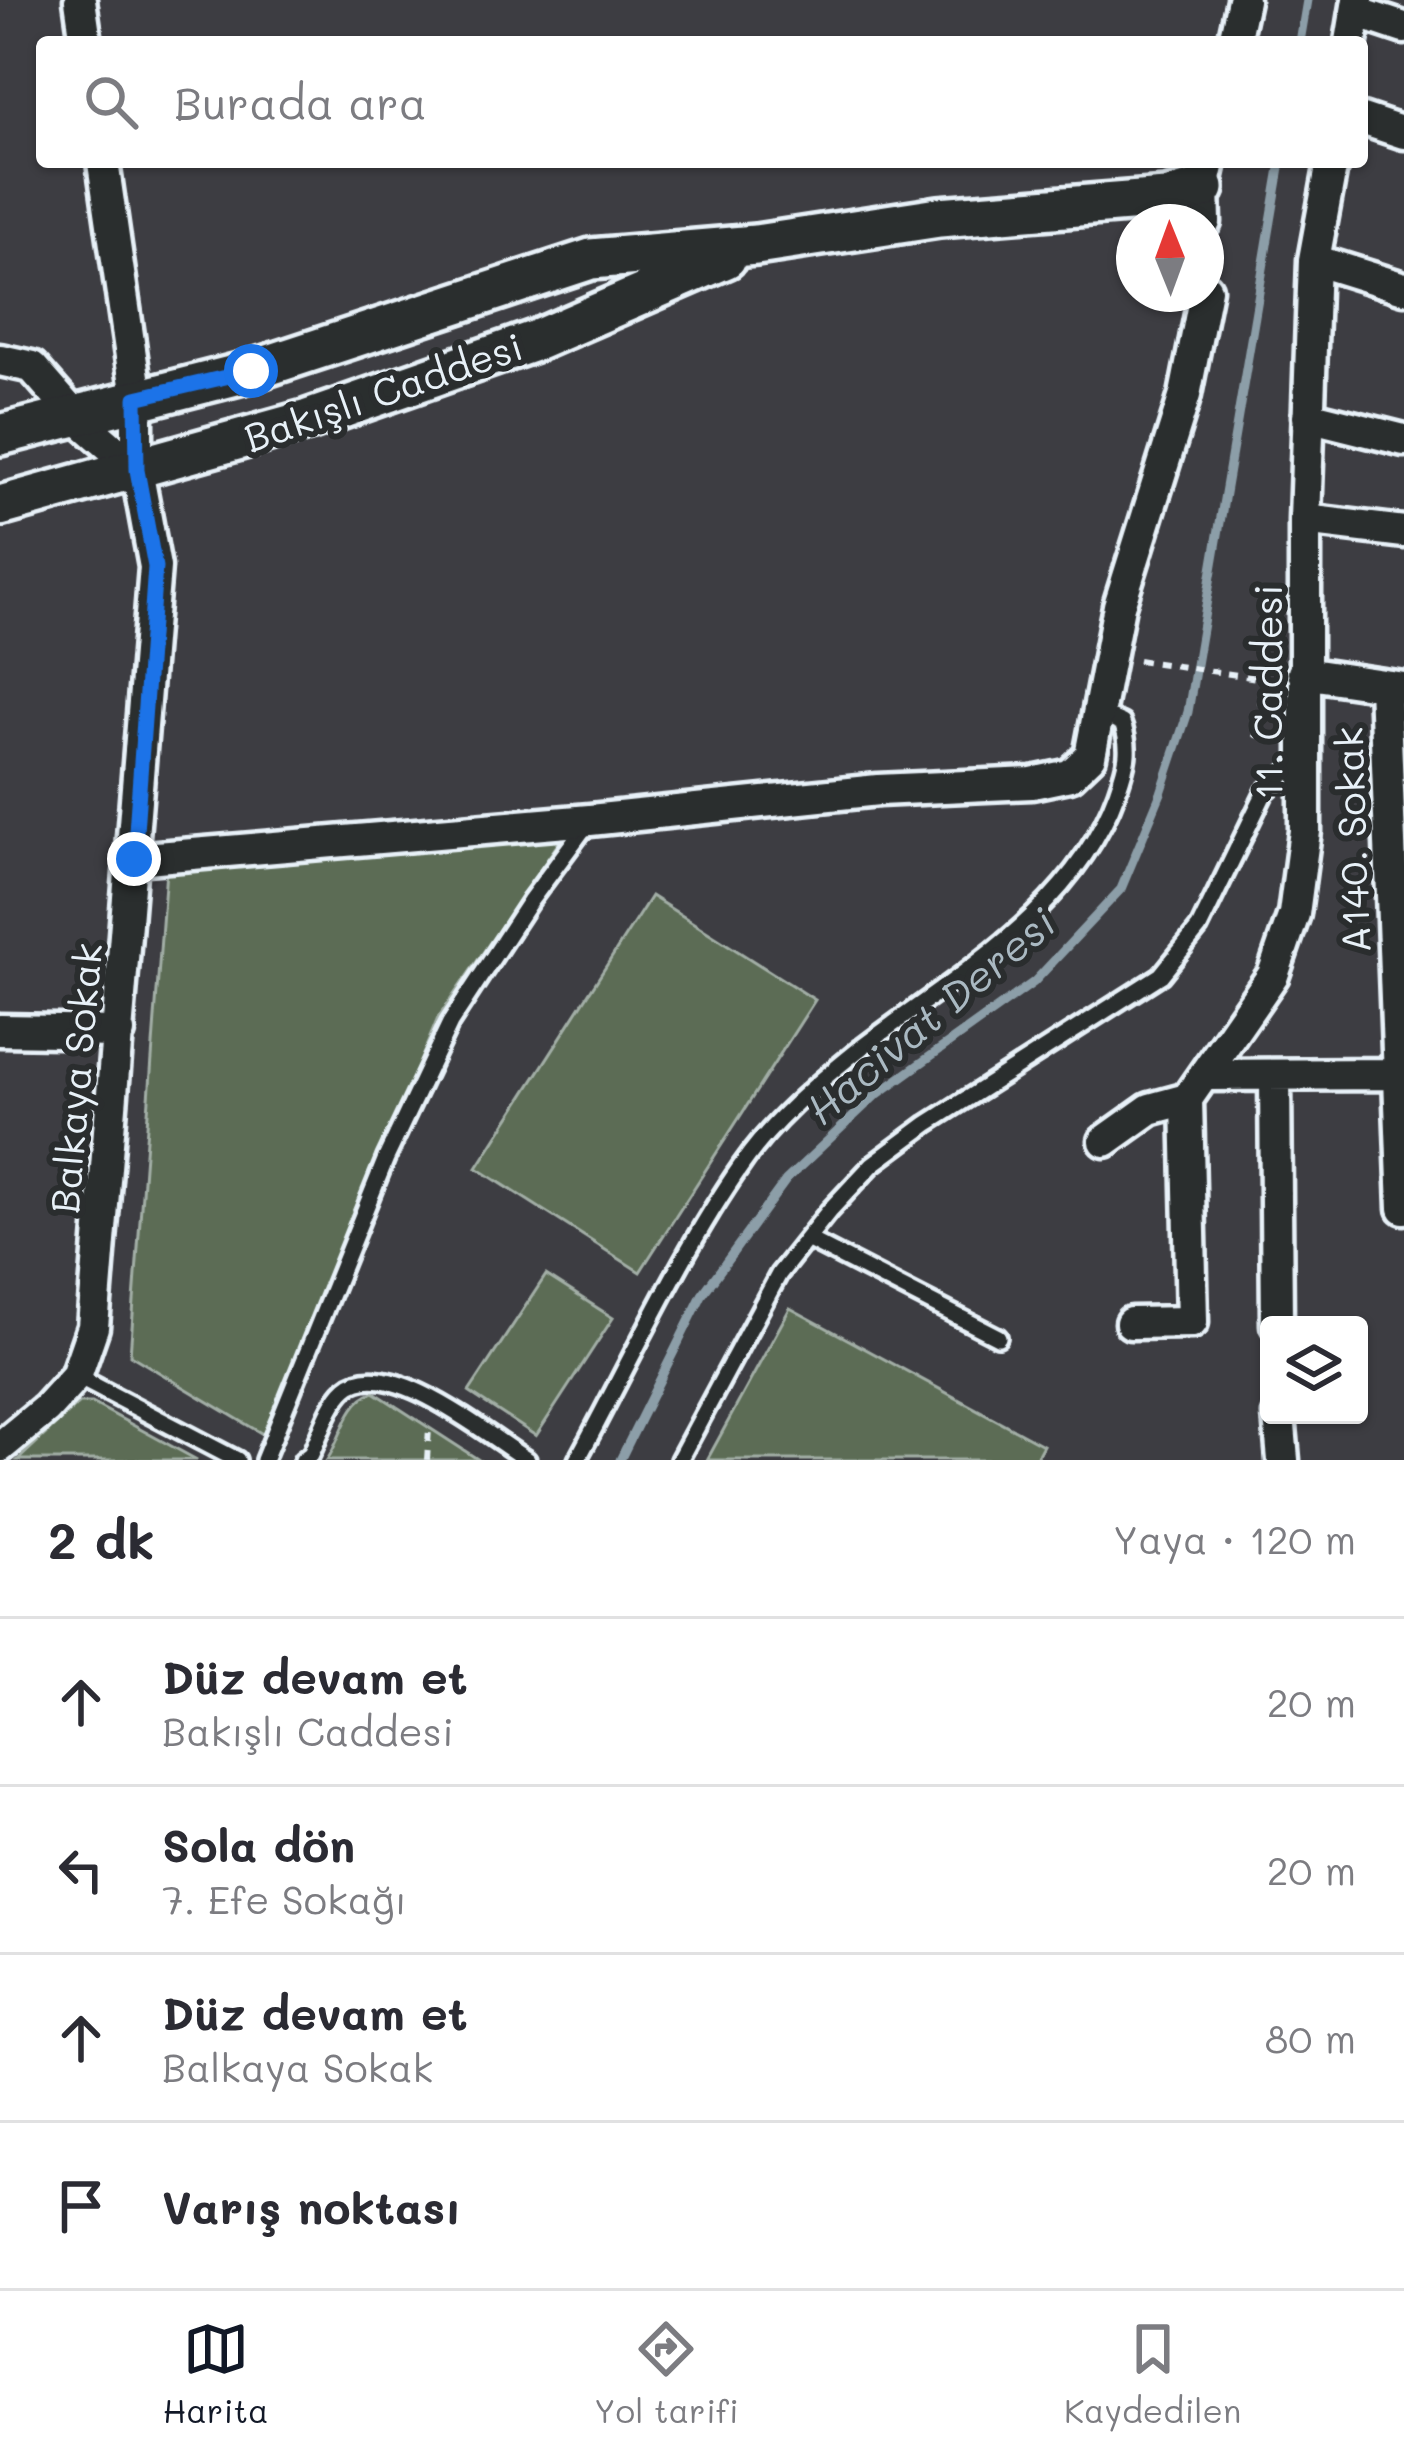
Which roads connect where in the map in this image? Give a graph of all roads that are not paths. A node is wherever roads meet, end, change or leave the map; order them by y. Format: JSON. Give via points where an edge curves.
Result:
{"nodes":[{"id":1,"x":80,"y":0,"type":"edge"},
{"id":2,"x":1243,"y":0,"type":"edge"},
{"id":3,"x":1355,"y":18,"type":"edge"},
{"id":4,"x":1404,"y":28,"type":"edge"},
{"id":5,"x":85,"y":36,"type":"edge"},
{"id":6,"x":1235,"y":36,"type":"edge"},
{"id":7,"x":1368,"y":121,"type":"edge"},
{"id":8,"x":1404,"y":133,"type":"edge"},
{"id":9,"x":104,"y":168,"type":"edge"},
{"id":10,"x":1331,"y":168,"type":"edge"},
{"id":11,"x":1206,"y":191,"type":"edge"},
{"id":12,"x":755,"y":245,"type":"junction"},
{"id":13,"x":1314,"y":260,"type":"junction"},
{"id":14,"x":1404,"y":288,"type":"edge"},
{"id":15,"x":1201,"y":312,"type":"edge"},
{"id":16,"x":0,"y":360,"type":"edge"},
{"id":17,"x":136,"y":398,"type":"junction"},
{"id":18,"x":74,"y":415,"type":"junction"},
{"id":19,"x":1308,"y":416,"type":"junction"},
{"id":20,"x":0,"y":435,"type":"edge"},
{"id":21,"x":1404,"y":440,"type":"edge"},
{"id":22,"x":137,"y":470,"type":"junction"},
{"id":23,"x":0,"y":506,"type":"edge"},
{"id":24,"x":1305,"y":520,"type":"junction"},
{"id":25,"x":1404,"y":532,"type":"edge"},
{"id":26,"x":1303,"y":674,"type":"junction"},
{"id":27,"x":1394,"y":686,"type":"edge"},
{"id":28,"x":1099,"y":713,"type":"junction"},
{"id":29,"x":1304,"y":748,"type":"junction"},
{"id":30,"x":590,"y":820,"type":"junction"},
{"id":31,"x":134,"y":859,"type":"junction"},
{"id":32,"x":0,"y":1030,"type":"edge"},
{"id":33,"x":118,"y":1031,"type":"junction"},
{"id":34,"x":1398,"y":1075,"type":"junction"},
{"id":35,"x":1275,"y":1076,"type":"junction"},
{"id":36,"x":1197,"y":1087,"type":"junction"},
{"id":37,"x":1105,"y":1141,"type":"dead end"},
{"id":38,"x":1404,"y":1208,"type":"edge"},
{"id":39,"x":807,"y":1239,"type":"junction"},
{"id":40,"x":1276,"y":1316,"type":"edge"},
{"id":41,"x":1131,"y":1323,"type":"dead end"},
{"id":42,"x":998,"y":1337,"type":"dead end"},
{"id":43,"x":76,"y":1376,"type":"junction"},
{"id":44,"x":1280,"y":1424,"type":"edge"},
{"id":45,"x":1,"y":1448,"type":"edge"},
{"id":46,"x":237,"y":1460,"type":"edge"},
{"id":47,"x":264,"y":1460,"type":"edge"},
{"id":48,"x":303,"y":1460,"type":"edge"},
{"id":49,"x":527,"y":1460,"type":"edge"},
{"id":50,"x":578,"y":1460,"type":"edge"},
{"id":51,"x":679,"y":1460,"type":"edge"},
{"id":52,"x":1282,"y":1460,"type":"edge"}],
"edges":[{"from":1,"to":5,"type":"street"},
{"from":2,"to":6,"type":"street"},
{"from":3,"to":4,"type":"street"},
{"from":7,"to":8,"type":"street"},
{"from":9,"to":17,"type":"street","name":"Balkaya Sokak"},
{"from":10,"to":13,"type":"street","name":"11. Caddesi"},
{"from":11,"to":12,"type":"street","name":"Bakışlı Caddesi"},
{"from":12,"to":17,"type":"street","name":"Bakışlı Caddesi","via":[[591,259],[251,371]]},
{"from":12,"to":22,"type":"street","name":"Bakışlı Caddesi","via":[[537,340]]},
{"from":13,"to":14,"type":"street"},
{"from":13,"to":19,"type":"street","name":"11. Caddesi"},
{"from":15,"to":28,"type":"street","via":[[1185,395],[1119,606]]},
{"from":16,"to":18,"type":"street","via":[[32,367]]},
{"from":17,"to":18,"type":"street","name":"Bakışlı Caddesi"},
{"from":17,"to":22,"type":"street","name":"Balkaya Sokak"},
{"from":18,"to":20,"type":"street","name":"Bakışlı Caddesi"},
{"from":18,"to":22,"type":"street"},
{"from":19,"to":21,"type":"street"},
{"from":19,"to":24,"type":"street","name":"11. Caddesi"},
{"from":22,"to":23,"type":"street","name":"Bakışlı Caddesi"},
{"from":22,"to":31,"type":"street","name":"Balkaya Sokak","via":[[155,567]]},
{"from":24,"to":25,"type":"street"},
{"from":24,"to":26,"type":"street","name":"11. Caddesi"},
{"from":26,"to":27,"type":"street"},
{"from":26,"to":29,"type":"street","name":"11. Caddesi"},
{"from":27,"to":34,"type":"street","name":"A140. Sokak"},
{"from":28,"to":30,"type":"street","via":[[1090,756],[1070,775],[1032,784],[878,790]]},
{"from":28,"to":50,"type":"lane","via":[[1122,723],[1130,746],[1106,824],[1075,872],[1024,924],[793,1107],[742,1164]]},
{"from":29,"to":36,"type":"street","name":"11. Caddesi","via":[[1306,831],[1294,914],[1273,975]]},
{"from":29,"to":39,"type":"lane","via":[[1265,792],[1199,928],[1161,975],[873,1164]]},
{"from":30,"to":31,"type":"street"},
{"from":30,"to":47,"type":"lane","via":[[450,1023]]},
{"from":31,"to":33,"type":"street","name":"Balkaya Sokak"},
{"from":32,"to":33,"type":"street"},
{"from":33,"to":43,"type":"street","name":"Balkaya Sokak","via":[[93,1327]]},
{"from":34,"to":35,"type":"street"},
{"from":34,"to":38,"type":"street","name":"A140. Sokak"},
{"from":35,"to":36,"type":"street"},
{"from":35,"to":40,"type":"street"},
{"from":36,"to":37,"type":"street"},
{"from":36,"to":41,"type":"street","via":[[1192,1322]]},
{"from":39,"to":42,"type":"lane"},
{"from":39,"to":51,"type":"lane","via":[[779,1274]]},
{"from":43,"to":45,"type":"street","name":"Balkaya Sokak"},
{"from":43,"to":46,"type":"lane"},
{"from":44,"to":52,"type":"street"},
{"from":48,"to":49,"type":"lane","via":[[345,1388],[367,1378],[424,1394]]}]}
